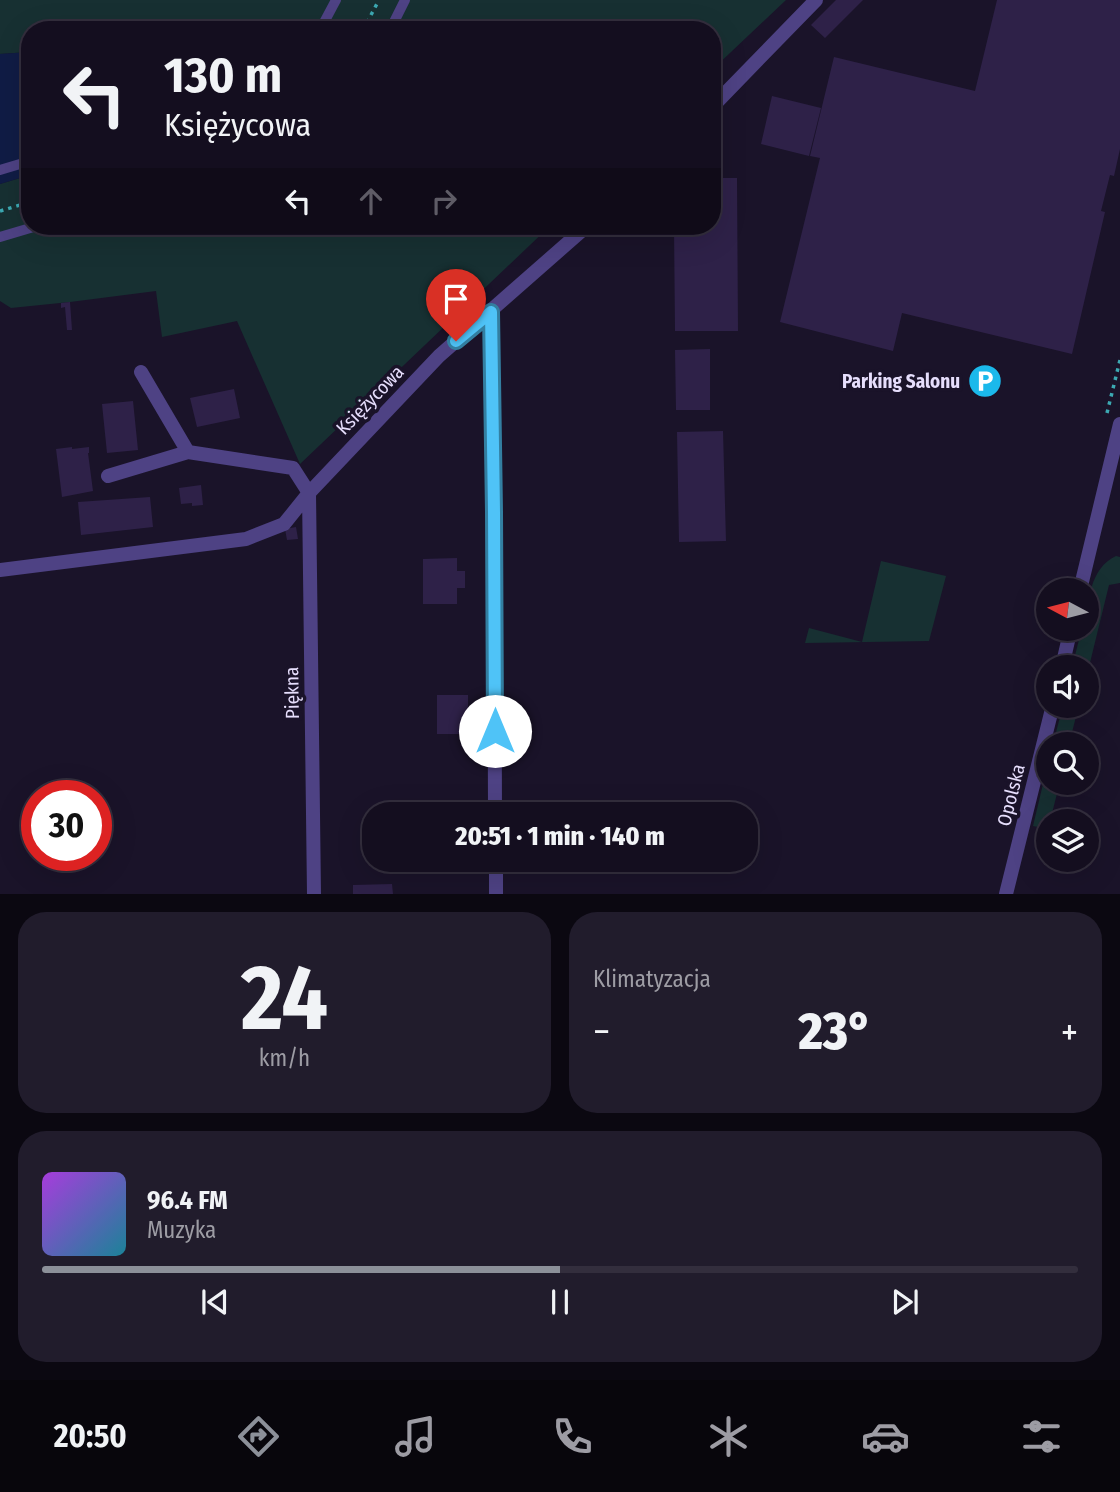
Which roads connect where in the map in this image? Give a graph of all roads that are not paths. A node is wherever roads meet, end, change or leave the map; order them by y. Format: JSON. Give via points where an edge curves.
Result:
{"nodes":[{"id":1,"x":336,"y":0,"type":"edge"},
{"id":2,"x":405,"y":0,"type":"edge"},
{"id":3,"x":816,"y":0,"type":"edge"},
{"id":4,"x":325,"y":21,"type":"edge"},
{"id":5,"x":394,"y":21,"type":"edge"},
{"id":6,"x":721,"y":98,"type":"edge"},
{"id":7,"x":21,"y":164,"type":"edge"},
{"id":8,"x":0,"y":170,"type":"edge"},
{"id":9,"x":21,"y":230,"type":"edge"},
{"id":10,"x":577,"y":235,"type":"edge"},
{"id":11,"x":0,"y":237,"type":"edge"},
{"id":12,"x":491,"y":312,"type":"junction"},
{"id":13,"x":141,"y":372,"type":"dead end"},
{"id":14,"x":1120,"y":424,"type":"edge"},
{"id":15,"x":188,"y":452,"type":"junction"},
{"id":16,"x":108,"y":476,"type":"dead end"},
{"id":17,"x":309,"y":493,"type":"junction"},
{"id":18,"x":0,"y":570,"type":"edge"},
{"id":19,"x":1083,"y":578,"type":"edge"},
{"id":20,"x":1050,"y":718,"type":"edge"},
{"id":21,"x":495,"y":802,"type":"edge"},
{"id":22,"x":496,"y":872,"type":"edge"},
{"id":23,"x":314,"y":894,"type":"edge"},
{"id":24,"x":496,"y":894,"type":"edge"},
{"id":25,"x":1006,"y":894,"type":"edge"}],
"edges":[{"from":1,"to":4,"type":"lane"},
{"from":2,"to":5,"type":"lane"},
{"from":3,"to":6,"type":"street"},
{"from":7,"to":8,"type":"lane"},
{"from":9,"to":11,"type":"lane"},
{"from":10,"to":12,"type":"street","name":"Księżycowa"},
{"from":12,"to":17,"type":"street","name":"Księżycowa","via":[[439,356]]},
{"from":12,"to":21,"type":"street"},
{"from":13,"to":15,"type":"street"},
{"from":14,"to":19,"type":"street"},
{"from":15,"to":16,"type":"street"},
{"from":15,"to":17,"type":"street","via":[[293,468]]},
{"from":17,"to":18,"type":"street","name":"Księżycowa","via":[[284,524],[246,539]]},
{"from":17,"to":23,"type":"street","name":"Piękna"},
{"from":20,"to":25,"type":"street","name":"Opolska"},
{"from":22,"to":24,"type":"street"}]}
